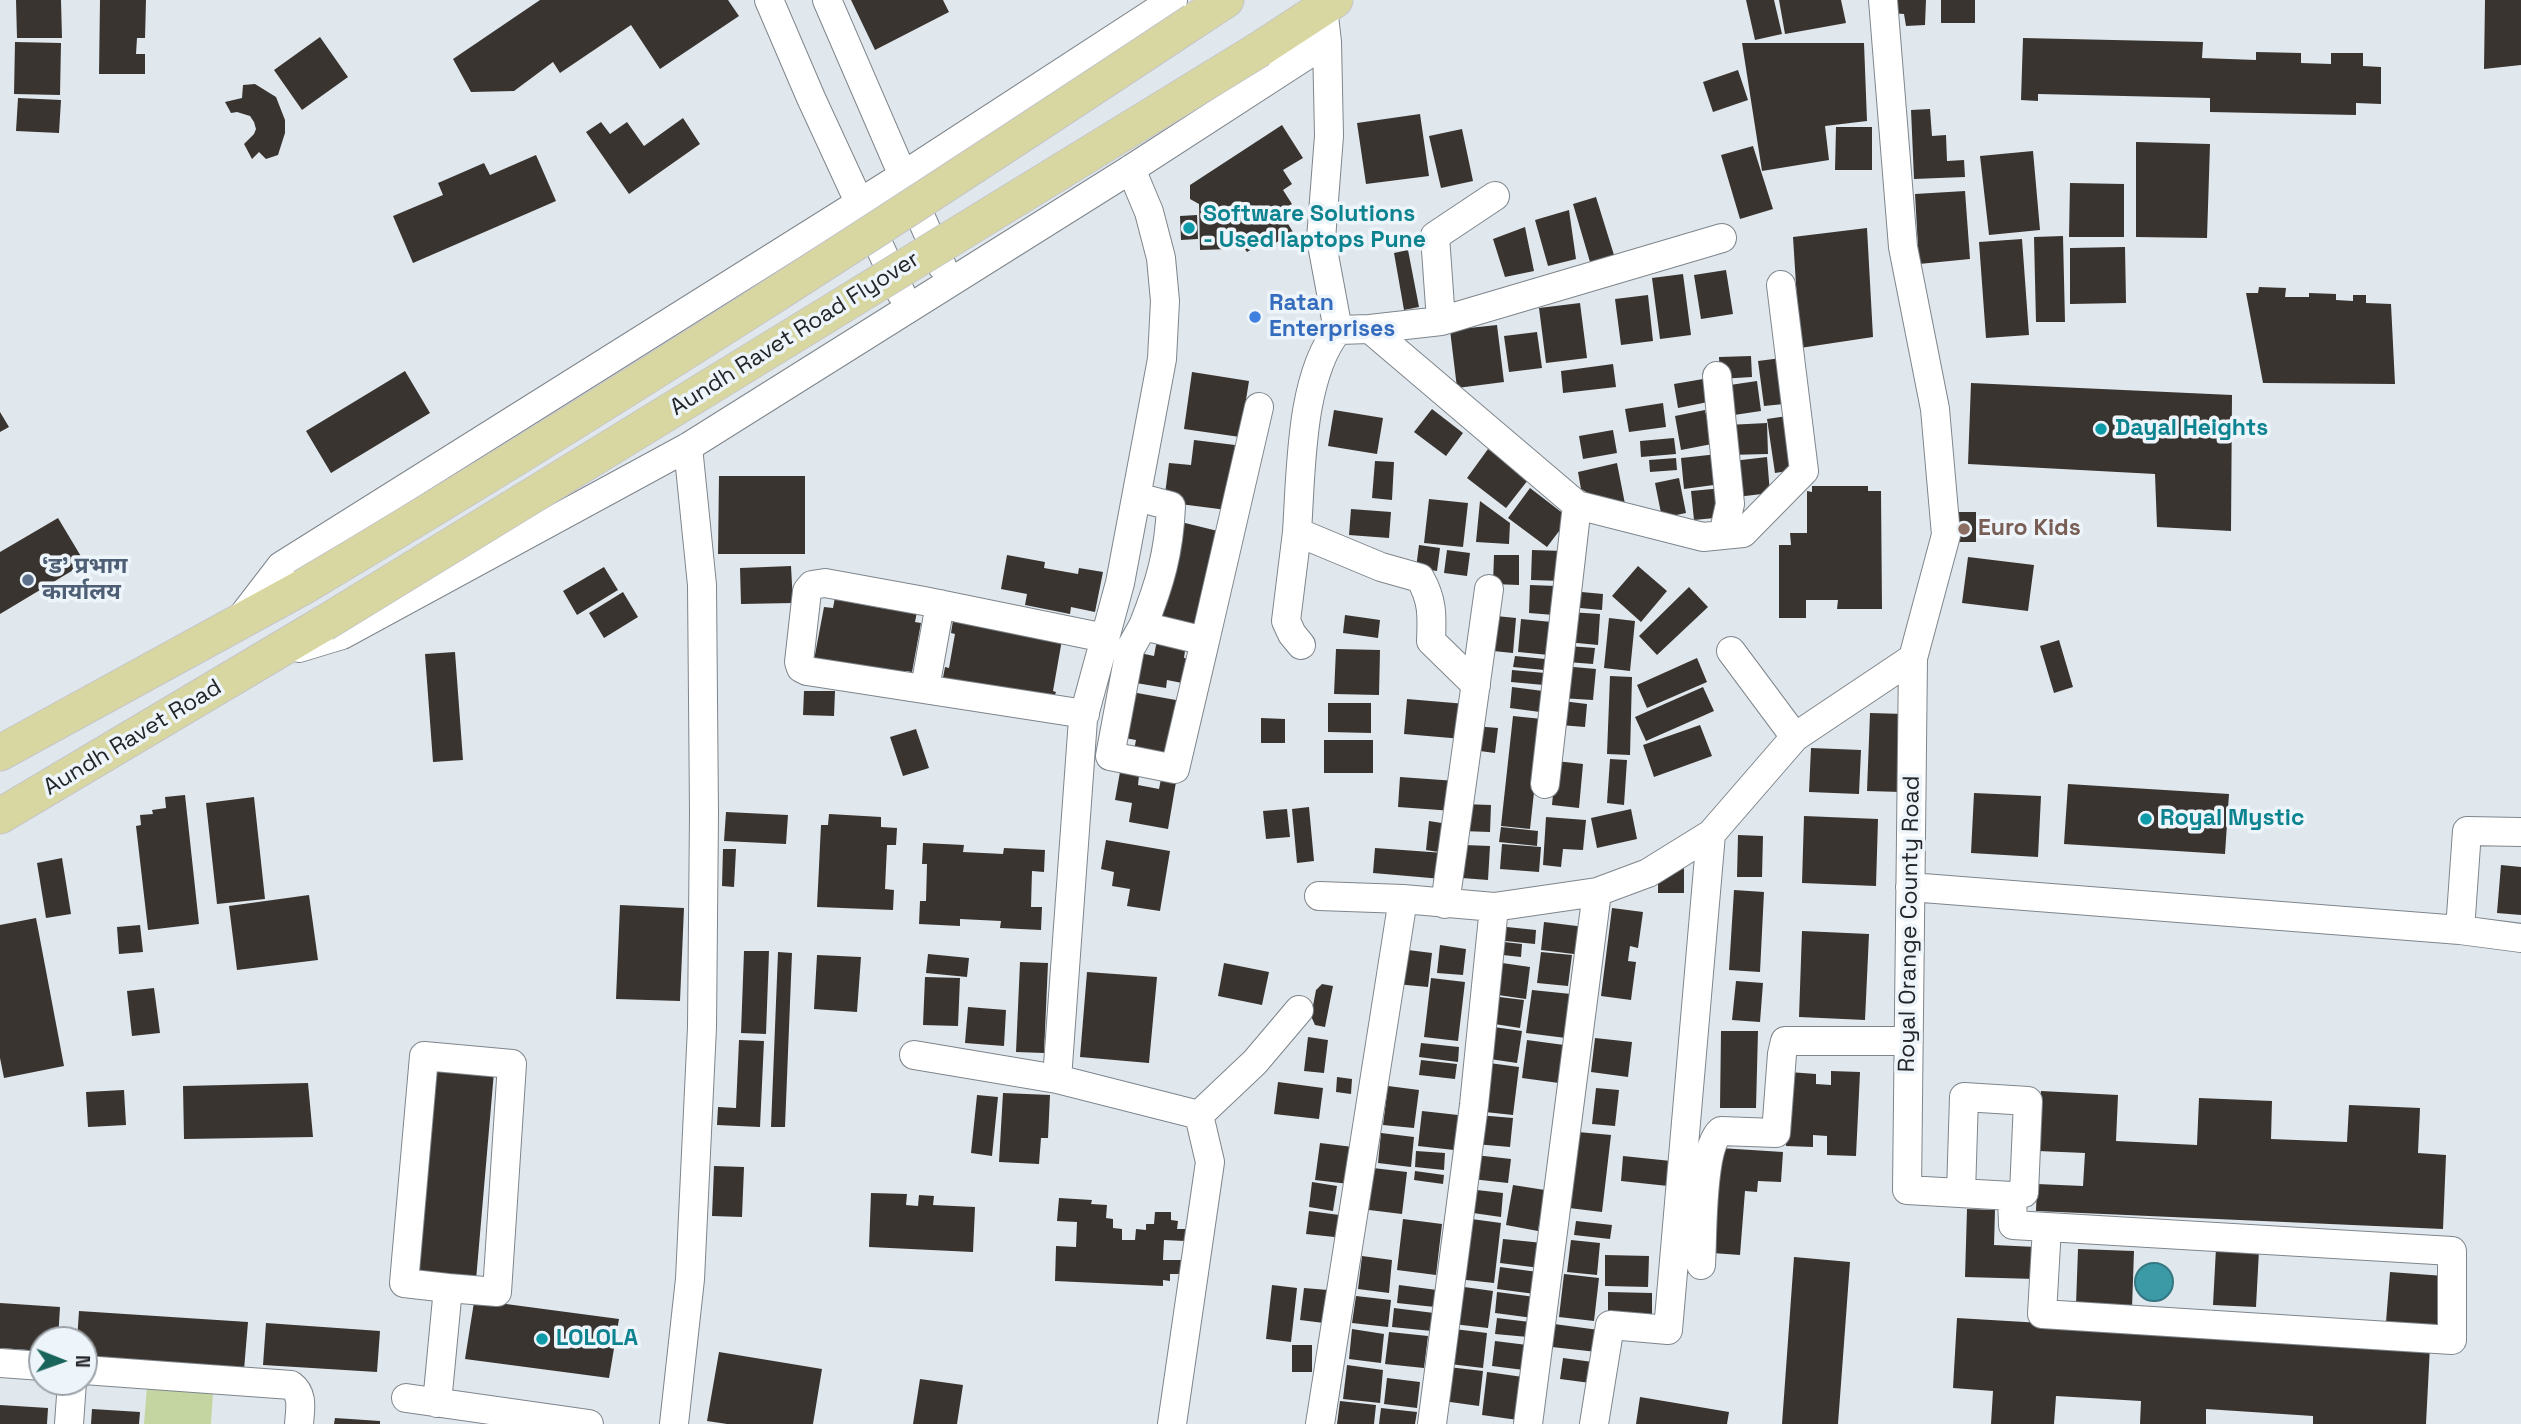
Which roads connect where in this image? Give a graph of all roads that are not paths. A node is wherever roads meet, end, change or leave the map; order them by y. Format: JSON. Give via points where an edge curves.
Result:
{"nodes":[{"id":1,"x":769,"y":0,"type":"edge"},
{"id":2,"x":827,"y":0,"type":"edge"},
{"id":3,"x":1226,"y":0,"type":"edge"},
{"id":4,"x":1883,"y":0,"type":"edge"},
{"id":5,"x":1329,"y":4,"type":"edge"},
{"id":6,"x":1184,"y":10,"type":"edge"},
{"id":7,"x":1327,"y":42,"type":"junction"},
{"id":8,"x":1131,"y":169,"type":"junction"},
{"id":9,"x":904,"y":175,"type":"junction"},
{"id":10,"x":1495,"y":196,"type":"dead end"},
{"id":11,"x":858,"y":202,"type":"junction"},
{"id":12,"x":1722,"y":237,"type":"dead end"},
{"id":13,"x":948,"y":282,"type":"junction"},
{"id":14,"x":1781,"y":285,"type":"dead end"},
{"id":15,"x":908,"y":308,"type":"junction"},
{"id":16,"x":1441,"y":321,"type":"junction"},
{"id":17,"x":1370,"y":329,"type":"junction"},
{"id":18,"x":1338,"y":330,"type":"junction"},
{"id":19,"x":1717,"y":376,"type":"dead end"},
{"id":20,"x":1259,"y":407,"type":"dead end"},
{"id":21,"x":688,"y":447,"type":"junction"},
{"id":22,"x":1137,"y":497,"type":"junction"},
{"id":23,"x":1577,"y":505,"type":"junction"},
{"id":24,"x":1297,"y":532,"type":"junction"},
{"id":25,"x":1723,"y":535,"type":"junction"},
{"id":26,"x":1489,"y":589,"type":"dead end"},
{"id":27,"x":940,"y":604,"type":"junction"},
{"id":28,"x":237,"y":623,"type":"junction"},
{"id":29,"x":1143,"y":626,"type":"junction"},
{"id":30,"x":1105,"y":638,"type":"junction"},
{"id":31,"x":1205,"y":641,"type":"junction"},
{"id":32,"x":1301,"y":645,"type":"dead end"},
{"id":33,"x":1731,"y":651,"type":"dead end"},
{"id":34,"x":1913,"y":658,"type":"junction"},
{"id":35,"x":265,"y":659,"type":"junction"},
{"id":36,"x":1476,"y":685,"type":"junction"},
{"id":37,"x":925,"y":688,"type":"junction"},
{"id":38,"x":1085,"y":714,"type":"junction"},
{"id":39,"x":1795,"y":737,"type":"junction"},
{"id":40,"x":0,"y":753,"type":"edge"},
{"id":41,"x":1545,"y":784,"type":"dead end"},
{"id":42,"x":0,"y":816,"type":"edge"},
{"id":43,"x":2521,"y":832,"type":"edge"},
{"id":44,"x":1711,"y":834,"type":"junction"},
{"id":45,"x":1910,"y":887,"type":"junction"},
{"id":46,"x":1597,"y":892,"type":"junction"},
{"id":47,"x":1319,"y":896,"type":"dead end"},
{"id":48,"x":1403,"y":899,"type":"junction"},
{"id":49,"x":1445,"y":904,"type":"junction"},
{"id":50,"x":1494,"y":907,"type":"junction"},
{"id":51,"x":2460,"y":930,"type":"junction"},
{"id":52,"x":2521,"y":938,"type":"edge"},
{"id":53,"x":1299,"y":1010,"type":"dead end"},
{"id":54,"x":1908,"y":1041,"type":"junction"},
{"id":55,"x":914,"y":1055,"type":"dead end"},
{"id":56,"x":1057,"y":1079,"type":"junction"},
{"id":57,"x":1199,"y":1115,"type":"junction"},
{"id":58,"x":1961,"y":1193,"type":"junction"},
{"id":59,"x":2012,"y":1196,"type":"junction"},
{"id":60,"x":2047,"y":1227,"type":"junction"},
{"id":61,"x":1701,"y":1265,"type":"dead end"},
{"id":62,"x":448,"y":1288,"type":"junction"},
{"id":63,"x":0,"y":1363,"type":"edge"},
{"id":64,"x":28,"y":1365,"type":"edge"},
{"id":65,"x":98,"y":1371,"type":"edge"},
{"id":66,"x":71,"y":1396,"type":"edge"},
{"id":67,"x":406,"y":1398,"type":"dead end"},
{"id":68,"x":437,"y":1403,"type":"junction"},
{"id":69,"x":69,"y":1424,"type":"edge"},
{"id":70,"x":299,"y":1424,"type":"edge"},
{"id":71,"x":589,"y":1424,"type":"edge"},
{"id":72,"x":674,"y":1424,"type":"edge"},
{"id":73,"x":1171,"y":1424,"type":"edge"},
{"id":74,"x":1320,"y":1424,"type":"edge"},
{"id":75,"x":1432,"y":1424,"type":"edge"},
{"id":76,"x":1528,"y":1424,"type":"edge"},
{"id":77,"x":1594,"y":1424,"type":"edge"}],
"edges":[{"from":1,"to":11,"type":"street"},
{"from":2,"to":9,"type":"street"},
{"from":3,"to":6,"type":"main road","name":"Aundh Ravet Road Flyover"},
{"from":4,"to":34,"type":"street","name":"Royal Orange County Road","via":[[1903,247],[1935,410],[1946,535]]},
{"from":5,"to":7,"type":"street"},
{"from":5,"to":35,"type":"main road","name":"Aundh Ravet Road Flyover","bridge":true},
{"from":6,"to":9,"type":"street"},
{"from":6,"to":28,"type":"main road","name":"Aundh Ravet Road Flyover","bridge":true,"via":[[906,212],[446,502]]},
{"from":7,"to":8,"type":"street"},
{"from":7,"to":18,"type":"street","via":[[1329,136],[1321,239]]},
{"from":8,"to":13,"type":"street"},
{"from":8,"to":22,"type":"street","via":[[1149,212],[1166,302],[1162,359]]},
{"from":9,"to":11,"type":"street"},
{"from":9,"to":13,"type":"street"},
{"from":10,"to":16,"type":"street","via":[[1436,236]]},
{"from":11,"to":15,"type":"street"},
{"from":11,"to":28,"type":"street","via":[[281,566]]},
{"from":12,"to":16,"type":"street"},
{"from":13,"to":15,"type":"street"},
{"from":14,"to":25,"type":"street","via":[[1804,471],[1743,533]]},
{"from":15,"to":21,"type":"street"},
{"from":16,"to":17,"type":"street"},
{"from":17,"to":18,"type":"street"},
{"from":17,"to":23,"type":"street"},
{"from":18,"to":24,"type":"street","via":[[1328,342],[1305,412]]},
{"from":19,"to":25,"type":"street","via":[[1730,504]]},
{"from":20,"to":31,"type":"street"},
{"from":21,"to":35,"type":"street","via":[[342,635]]},
{"from":21,"to":72,"type":"street","via":[[702,585],[702,1027],[690,1279]]},
{"from":22,"to":29,"type":"street","via":[[1171,506],[1166,563]]},
{"from":22,"to":30,"type":"street"},
{"from":23,"to":25,"type":"street","via":[[1703,537]]},
{"from":23,"to":41,"type":"street"},
{"from":24,"to":32,"type":"street","via":[[1286,621]]},
{"from":24,"to":36,"type":"street","via":[[1420,578],[1429,594],[1431,641]]},
{"from":26,"to":36,"type":"street"},
{"from":27,"to":30,"type":"street"},
{"from":27,"to":37,"type":"street"},
{"from":27,"to":37,"type":"street","via":[[825,583],[807,591],[801,668]]},
{"from":28,"to":40,"type":"main road","name":"Aundh Ravet Road"},
{"from":29,"to":31,"type":"street"},
{"from":29,"to":31,"type":"street","via":[[1130,649],[1110,756],[1175,769]]},
{"from":30,"to":38,"type":"street"},
{"from":33,"to":39,"type":"street"},
{"from":34,"to":39,"type":"street"},
{"from":34,"to":45,"type":"street","name":"Royal Orange County Road"},
{"from":35,"to":42,"type":"main road","name":"Aundh Ravet Road"},
{"from":36,"to":49,"type":"street"},
{"from":37,"to":38,"type":"street"},
{"from":38,"to":56,"type":"street"},
{"from":39,"to":44,"type":"street"},
{"from":43,"to":51,"type":"street","via":[[2467,831]]},
{"from":44,"to":46,"type":"street","via":[[1648,873]]},
{"from":44,"to":77,"type":"street","via":[[1668,1330],[1610,1325]]},
{"from":45,"to":51,"type":"street"},
{"from":45,"to":54,"type":"street","name":"Royal Orange County Road"},
{"from":46,"to":50,"type":"street"},
{"from":46,"to":76,"type":"street"},
{"from":47,"to":48,"type":"street"},
{"from":48,"to":49,"type":"street"},
{"from":48,"to":74,"type":"street"},
{"from":49,"to":50,"type":"street"},
{"from":50,"to":75,"type":"street","via":[[1474,1105]]},
{"from":51,"to":52,"type":"street"},
{"from":53,"to":57,"type":"street","via":[[1255,1062]]},
{"from":54,"to":58,"type":"street","name":"Royal Orange County Road","via":[[1907,1190]]},
{"from":54,"to":61,"type":"street","via":[[1785,1041],[1776,1133],[1721,1132],[1714,1137],[1706,1160]]},
{"from":55,"to":56,"type":"street"},
{"from":56,"to":57,"type":"street"},
{"from":57,"to":73,"type":"street","via":[[1210,1162]]},
{"from":58,"to":59,"type":"street"},
{"from":58,"to":59,"type":"street","via":[[1964,1097],[2028,1101],[2024,1193]]},
{"from":59,"to":60,"type":"street","via":[[2013,1225]]},
{"from":60,"to":60,"type":"street","via":[[2452,1251],[2452,1340],[2042,1314]]},
{"from":62,"to":62,"type":"street","via":[[497,1292],[512,1063],[424,1056],[404,1283]]},
{"from":62,"to":68,"type":"street"},
{"from":63,"to":64,"type":"street"},
{"from":65,"to":70,"type":"street","via":[[291,1385],[301,1399]]},
{"from":66,"to":69,"type":"street"},
{"from":67,"to":68,"type":"street"},
{"from":68,"to":71,"type":"street"}]}
